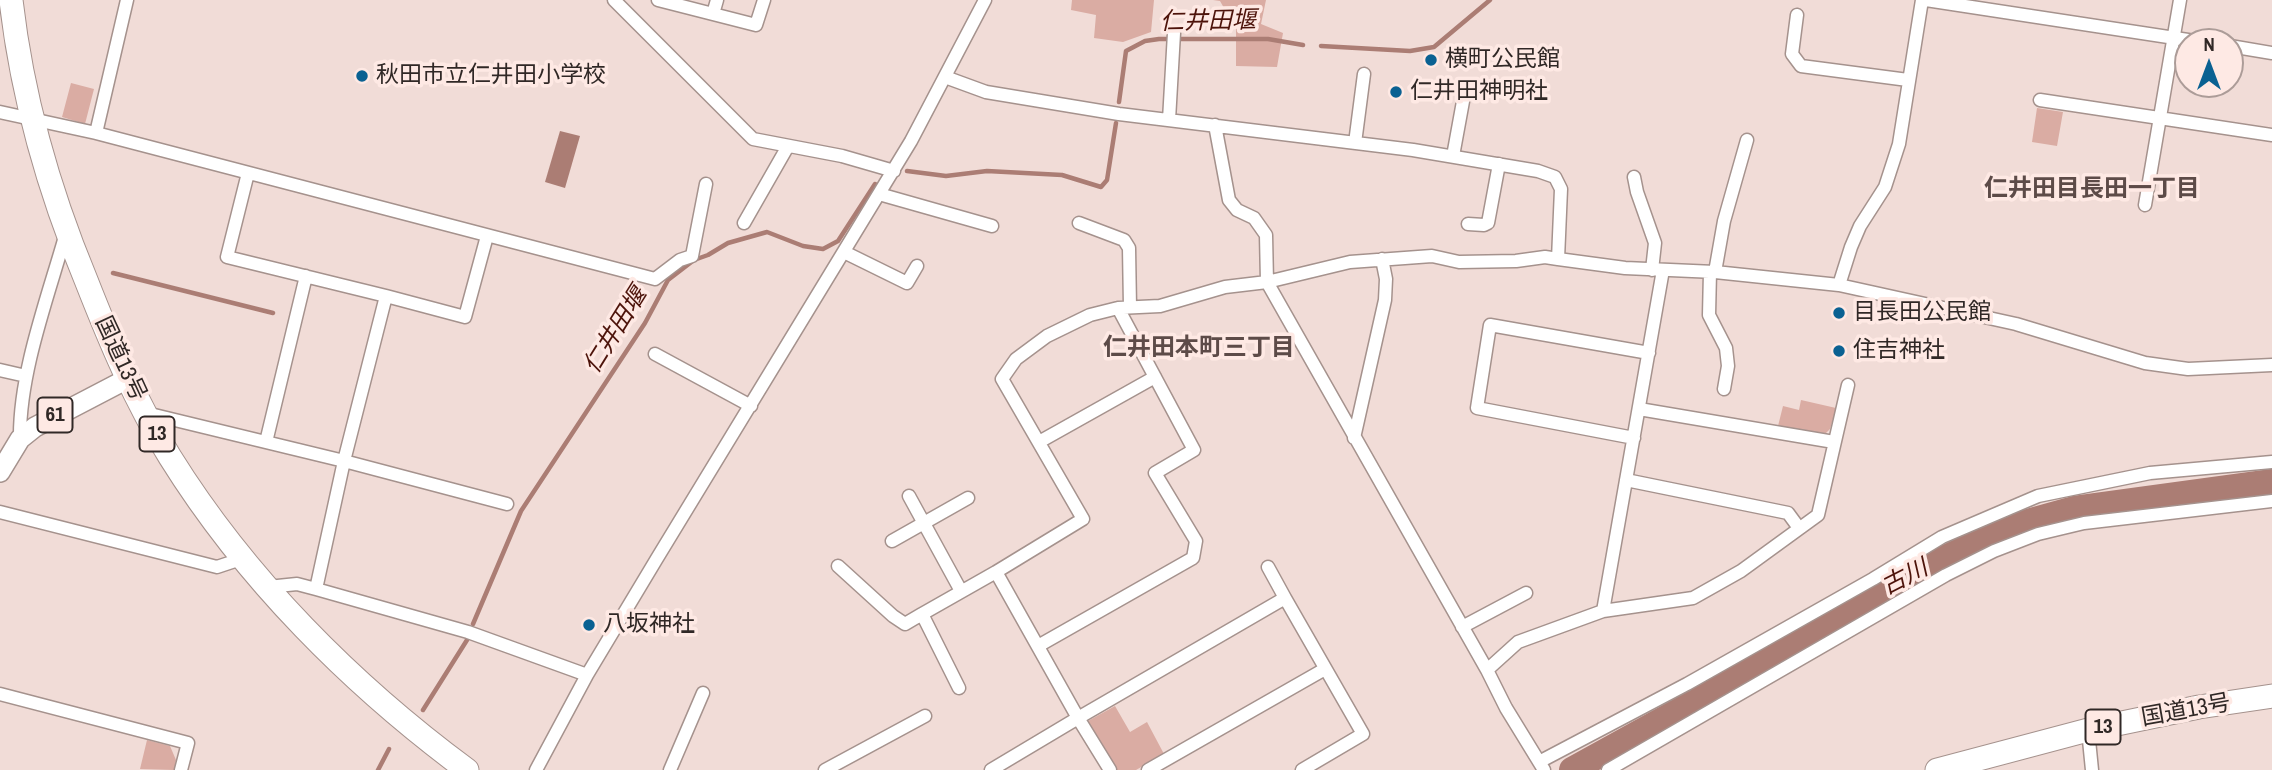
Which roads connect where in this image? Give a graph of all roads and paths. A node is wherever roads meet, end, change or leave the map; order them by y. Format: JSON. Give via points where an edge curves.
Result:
{"nodes":[{"id":1,"x":12,"y":0,"type":"edge"},
{"id":2,"x":127,"y":0,"type":"edge"},
{"id":3,"x":614,"y":0,"type":"edge"},
{"id":4,"x":658,"y":0,"type":"edge"},
{"id":5,"x":717,"y":0,"type":"edge"},
{"id":6,"x":764,"y":0,"type":"edge"},
{"id":7,"x":985,"y":0,"type":"edge"},
{"id":8,"x":1924,"y":0,"type":"edge"},
{"id":9,"x":2180,"y":0,"type":"edge"},
{"id":10,"x":713,"y":14,"type":"junction"},
{"id":11,"x":1797,"y":15,"type":"dead end"},
{"id":12,"x":2176,"y":28,"type":"edge"},
{"id":13,"x":2174,"y":38,"type":"joint"},
{"id":14,"x":1173,"y":39,"type":"dead end"},
{"id":15,"x":2244,"y":48,"type":"edge"},
{"id":16,"x":2272,"y":53,"type":"edge"},
{"id":17,"x":1364,"y":74,"type":"dead end"},
{"id":18,"x":945,"y":77,"type":"junction"},
{"id":19,"x":1908,"y":80,"type":"junction"},
{"id":20,"x":1466,"y":85,"type":"dead end"},
{"id":21,"x":2040,"y":100,"type":"dead end"},
{"id":22,"x":0,"y":113,"type":"edge"},
{"id":23,"x":2161,"y":119,"type":"junction"},
{"id":24,"x":34,"y":120,"type":"junction"},
{"id":25,"x":1169,"y":120,"type":"junction"},
{"id":26,"x":1215,"y":125,"type":"junction"},
{"id":27,"x":96,"y":133,"type":"junction"},
{"id":28,"x":2272,"y":135,"type":"edge"},
{"id":29,"x":1746,"y":140,"type":"dead end"},
{"id":30,"x":1355,"y":143,"type":"junction"},
{"id":31,"x":788,"y":146,"type":"junction"},
{"id":32,"x":1453,"y":156,"type":"junction"},
{"id":33,"x":1499,"y":164,"type":"junction"},
{"id":34,"x":894,"y":171,"type":"junction"},
{"id":35,"x":248,"y":173,"type":"junction"},
{"id":36,"x":1634,"y":177,"type":"dead end"},
{"id":37,"x":706,"y":184,"type":"dead end"},
{"id":38,"x":879,"y":194,"type":"junction"},
{"id":39,"x":2146,"y":205,"type":"dead end"},
{"id":40,"x":744,"y":223,"type":"dead end"},
{"id":41,"x":1079,"y":223,"type":"dead end"},
{"id":42,"x":1468,"y":224,"type":"dead end"},
{"id":43,"x":992,"y":226,"type":"dead end"},
{"id":44,"x":66,"y":233,"type":"junction"},
{"id":45,"x":487,"y":236,"type":"junction"},
{"id":46,"x":844,"y":252,"type":"junction"},
{"id":47,"x":1558,"y":259,"type":"junction"},
{"id":48,"x":1382,"y":260,"type":"junction"},
{"id":49,"x":917,"y":266,"type":"dead end"},
{"id":50,"x":1657,"y":270,"type":"junction"},
{"id":51,"x":1712,"y":272,"type":"junction"},
{"id":52,"x":306,"y":276,"type":"junction"},
{"id":53,"x":1267,"y":282,"type":"junction"},
{"id":54,"x":1839,"y":285,"type":"junction"},
{"id":55,"x":386,"y":296,"type":"junction"},
{"id":56,"x":1124,"y":307,"type":"junction"},
{"id":57,"x":1649,"y":353,"type":"junction"},
{"id":58,"x":655,"y":354,"type":"dead end"},
{"id":59,"x":2272,"y":365,"type":"edge"},
{"id":60,"x":0,"y":370,"type":"edge"},
{"id":61,"x":26,"y":376,"type":"junction"},
{"id":62,"x":1155,"y":377,"type":"junction"},
{"id":63,"x":127,"y":379,"type":"junction"},
{"id":64,"x":1848,"y":385,"type":"dead end"},
{"id":65,"x":1724,"y":389,"type":"dead end"},
{"id":66,"x":751,"y":406,"type":"junction"},
{"id":67,"x":1639,"y":409,"type":"junction"},
{"id":68,"x":145,"y":413,"type":"junction"},
{"id":69,"x":1354,"y":438,"type":"junction"},
{"id":70,"x":1634,"y":438,"type":"junction"},
{"id":71,"x":20,"y":439,"type":"junction"},
{"id":72,"x":266,"y":442,"type":"junction"},
{"id":73,"x":1039,"y":442,"type":"junction"},
{"id":74,"x":1833,"y":442,"type":"junction"},
{"id":75,"x":344,"y":461,"type":"junction"},
{"id":76,"x":2272,"y":461,"type":"edge"},
{"id":77,"x":0,"y":472,"type":"edge"},
{"id":78,"x":1626,"y":480,"type":"junction"},
{"id":79,"x":909,"y":496,"type":"dead end"},
{"id":80,"x":968,"y":498,"type":"dead end"},
{"id":81,"x":2272,"y":501,"type":"edge"},
{"id":82,"x":507,"y":504,"type":"dead end"},
{"id":83,"x":0,"y":512,"type":"edge"},
{"id":84,"x":924,"y":524,"type":"junction"},
{"id":85,"x":1799,"y":528,"type":"junction"},
{"id":86,"x":892,"y":541,"type":"dead end"},
{"id":87,"x":242,"y":559,"type":"junction"},
{"id":88,"x":838,"y":566,"type":"dead end"},
{"id":89,"x":1268,"y":567,"type":"dead end"},
{"id":90,"x":996,"y":572,"type":"junction"},
{"id":91,"x":268,"y":587,"type":"junction"},
{"id":92,"x":316,"y":589,"type":"junction"},
{"id":93,"x":961,"y":592,"type":"junction"},
{"id":94,"x":1526,"y":593,"type":"dead end"},
{"id":95,"x":1285,"y":598,"type":"junction"},
{"id":96,"x":1603,"y":611,"type":"junction"},
{"id":97,"x":922,"y":614,"type":"junction"},
{"id":98,"x":1462,"y":627,"type":"junction"},
{"id":99,"x":1038,"y":646,"type":"junction"},
{"id":100,"x":1325,"y":669,"type":"junction"},
{"id":101,"x":1487,"y":670,"type":"junction"},
{"id":102,"x":587,"y":675,"type":"junction"},
{"id":103,"x":959,"y":688,"type":"dead end"},
{"id":104,"x":703,"y":692,"type":"dead end"},
{"id":105,"x":0,"y":694,"type":"edge"},
{"id":106,"x":2272,"y":696,"type":"edge"},
{"id":107,"x":925,"y":716,"type":"dead end"},
{"id":108,"x":1078,"y":718,"type":"junction"},
{"id":109,"x":2088,"y":730,"type":"junction"},
{"id":110,"x":1542,"y":766,"type":"edge"},
{"id":111,"x":181,"y":770,"type":"edge"},
{"id":112,"x":467,"y":770,"type":"edge"},
{"id":113,"x":536,"y":770,"type":"edge"},
{"id":114,"x":670,"y":770,"type":"edge"},
{"id":115,"x":825,"y":770,"type":"edge"},
{"id":116,"x":991,"y":770,"type":"edge"},
{"id":117,"x":1110,"y":770,"type":"edge"},
{"id":118,"x":1149,"y":770,"type":"edge"},
{"id":119,"x":1302,"y":770,"type":"edge"},
{"id":120,"x":1608,"y":770,"type":"edge"},
{"id":121,"x":1937,"y":770,"type":"edge"},
{"id":122,"x":2092,"y":770,"type":"edge"}],
"edges":[{"from":1,"to":24,"type":"highway","name":"国道13号","number":"13"},
{"from":2,"to":27,"type":"street"},
{"from":3,"to":31,"type":"street","via":[[753,139]]},
{"from":4,"to":10,"type":"street"},
{"from":5,"to":10,"type":"street"},
{"from":6,"to":10,"type":"street","via":[[756,25]]},
{"from":7,"to":18,"type":"street"},
{"from":8,"to":13,"type":"street"},
{"from":8,"to":19,"type":"street"},
{"from":9,"to":12,"type":"street"},
{"from":11,"to":19,"type":"street","via":[[1792,54],[1801,66]]},
{"from":13,"to":23,"type":"street"},
{"from":14,"to":25,"type":"street"},
{"from":15,"to":16,"type":"street"},
{"from":17,"to":30,"type":"street"},
{"from":18,"to":25,"type":"street","via":[[986,92]]},
{"from":18,"to":34,"type":"street"},
{"from":19,"to":54,"type":"street","via":[[1899,144],[1885,187],[1860,226]]},
{"from":20,"to":32,"type":"street"},
{"from":21,"to":23,"type":"street"},
{"from":22,"to":24,"type":"street"},
{"from":23,"to":28,"type":"street"},
{"from":23,"to":39,"type":"street"},
{"from":24,"to":27,"type":"street"},
{"from":24,"to":44,"type":"highway","name":"国道13号","number":"13"},
{"from":25,"to":26,"type":"street"},
{"from":26,"to":30,"type":"street"},
{"from":26,"to":53,"type":"street","via":[[1228,200],[1254,218],[1266,235]]},
{"from":27,"to":35,"type":"street"},
{"from":29,"to":51,"type":"street"},
{"from":30,"to":32,"type":"street"},
{"from":31,"to":34,"type":"street"},
{"from":31,"to":40,"type":"street"},
{"from":32,"to":33,"type":"street"},
{"from":33,"to":42,"type":"street","via":[[1488,223]]},
{"from":33,"to":47,"type":"street","via":[[1555,177],[1561,189]]},
{"from":34,"to":38,"type":"street"},
{"from":35,"to":45,"type":"street"},
{"from":35,"to":52,"type":"street","via":[[227,257]]},
{"from":36,"to":50,"type":"street","via":[[1655,243]]},
{"from":37,"to":45,"type":"street","via":[[692,256],[654,279]]},
{"from":38,"to":43,"type":"street"},
{"from":38,"to":46,"type":"street"},
{"from":41,"to":56,"type":"street","via":[[1124,240],[1129,248]]},
{"from":44,"to":61,"type":"street"},
{"from":44,"to":63,"type":"highway","name":"国道13号","number":"13"},
{"from":45,"to":55,"type":"street","via":[[465,317]]},
{"from":46,"to":49,"type":"street","via":[[907,282]]},
{"from":46,"to":66,"type":"street"},
{"from":47,"to":48,"type":"street","via":[[1459,262],[1432,256]]},
{"from":47,"to":50,"type":"street"},
{"from":48,"to":53,"type":"street","via":[[1350,262]]},
{"from":48,"to":69,"type":"street","via":[[1387,279],[1385,300]]},
{"from":50,"to":51,"type":"street"},
{"from":50,"to":57,"type":"street"},
{"from":51,"to":54,"type":"street"},
{"from":51,"to":65,"type":"street","via":[[1709,315],[1726,348]]},
{"from":52,"to":55,"type":"street"},
{"from":52,"to":72,"type":"street"},
{"from":53,"to":56,"type":"street","via":[[1225,287],[1160,306]]},
{"from":53,"to":69,"type":"street"},
{"from":54,"to":59,"type":"street","via":[[2016,324],[2145,363],[2188,369]]},
{"from":55,"to":75,"type":"street"},
{"from":56,"to":62,"type":"street"},
{"from":56,"to":73,"type":"street","via":[[1090,315],[1047,336],[1016,359],[1002,379]]},
{"from":57,"to":67,"type":"street"},
{"from":57,"to":70,"type":"street","via":[[1490,325],[1477,408]]},
{"from":58,"to":66,"type":"street"},
{"from":60,"to":61,"type":"street"},
{"from":61,"to":71,"type":"street"},
{"from":62,"to":73,"type":"street"},
{"from":62,"to":99,"type":"street","via":[[1194,450],[1155,473],[1196,541],[1193,558]]},
{"from":63,"to":68,"type":"highway","name":"国道13号","number":"13"},
{"from":63,"to":71,"type":"main road","number":"61","via":[[48,419]]},
{"from":64,"to":74,"type":"street"},
{"from":66,"to":102,"type":"street"},
{"from":67,"to":70,"type":"street"},
{"from":67,"to":74,"type":"street"},
{"from":68,"to":72,"type":"street"},
{"from":68,"to":87,"type":"highway","name":"国道13号","number":"13","via":[[170,457]]},
{"from":69,"to":98,"type":"street"},
{"from":70,"to":78,"type":"street"},
{"from":71,"to":77,"type":"main road","number":"61"},
{"from":72,"to":75,"type":"street"},
{"from":73,"to":90,"type":"street","via":[[1083,519]]},
{"from":74,"to":85,"type":"street","via":[[1818,515]]},
{"from":75,"to":82,"type":"street"},
{"from":75,"to":92,"type":"street"},
{"from":76,"to":110,"type":"street","via":[[2150,473],[2038,496],[1942,537]]},
{"from":78,"to":85,"type":"street","via":[[1788,513]]},
{"from":78,"to":96,"type":"street"},
{"from":79,"to":84,"type":"street"},
{"from":80,"to":84,"type":"street"},
{"from":81,"to":120,"type":"street","via":[[2084,523],[1994,551]]},
{"from":83,"to":87,"type":"street","via":[[217,567]]},
{"from":84,"to":86,"type":"street"},
{"from":84,"to":93,"type":"street"},
{"from":85,"to":96,"type":"street","via":[[1741,571],[1693,598]]},
{"from":87,"to":91,"type":"highway","name":"国道13号","number":"13"},
{"from":88,"to":97,"type":"street","via":[[905,624]]},
{"from":89,"to":95,"type":"street"},
{"from":90,"to":93,"type":"street"},
{"from":90,"to":99,"type":"street"},
{"from":91,"to":92,"type":"street","via":[[297,584]]},
{"from":91,"to":112,"type":"highway","name":"国道13号","number":"13","via":[[362,685]]},
{"from":92,"to":102,"type":"street","via":[[468,632]]},
{"from":93,"to":97,"type":"street"},
{"from":94,"to":98,"type":"street"},
{"from":95,"to":100,"type":"street"},
{"from":95,"to":108,"type":"street"},
{"from":96,"to":101,"type":"street","via":[[1518,642]]},
{"from":97,"to":103,"type":"street"},
{"from":98,"to":101,"type":"street"},
{"from":99,"to":108,"type":"street"},
{"from":100,"to":118,"type":"street"},
{"from":100,"to":119,"type":"street","via":[[1363,734]]},
{"from":101,"to":110,"type":"street"},
{"from":102,"to":113,"type":"street"},
{"from":104,"to":114,"type":"street"},
{"from":105,"to":111,"type":"street","via":[[188,743]]},
{"from":106,"to":109,"type":"highway","name":"国道13号","number":"13"},
{"from":107,"to":115,"type":"street"},
{"from":108,"to":116,"type":"street"},
{"from":108,"to":117,"type":"street"},
{"from":109,"to":121,"type":"highway","name":"国道13号","number":"13"},
{"from":109,"to":122,"type":"street"}]}
